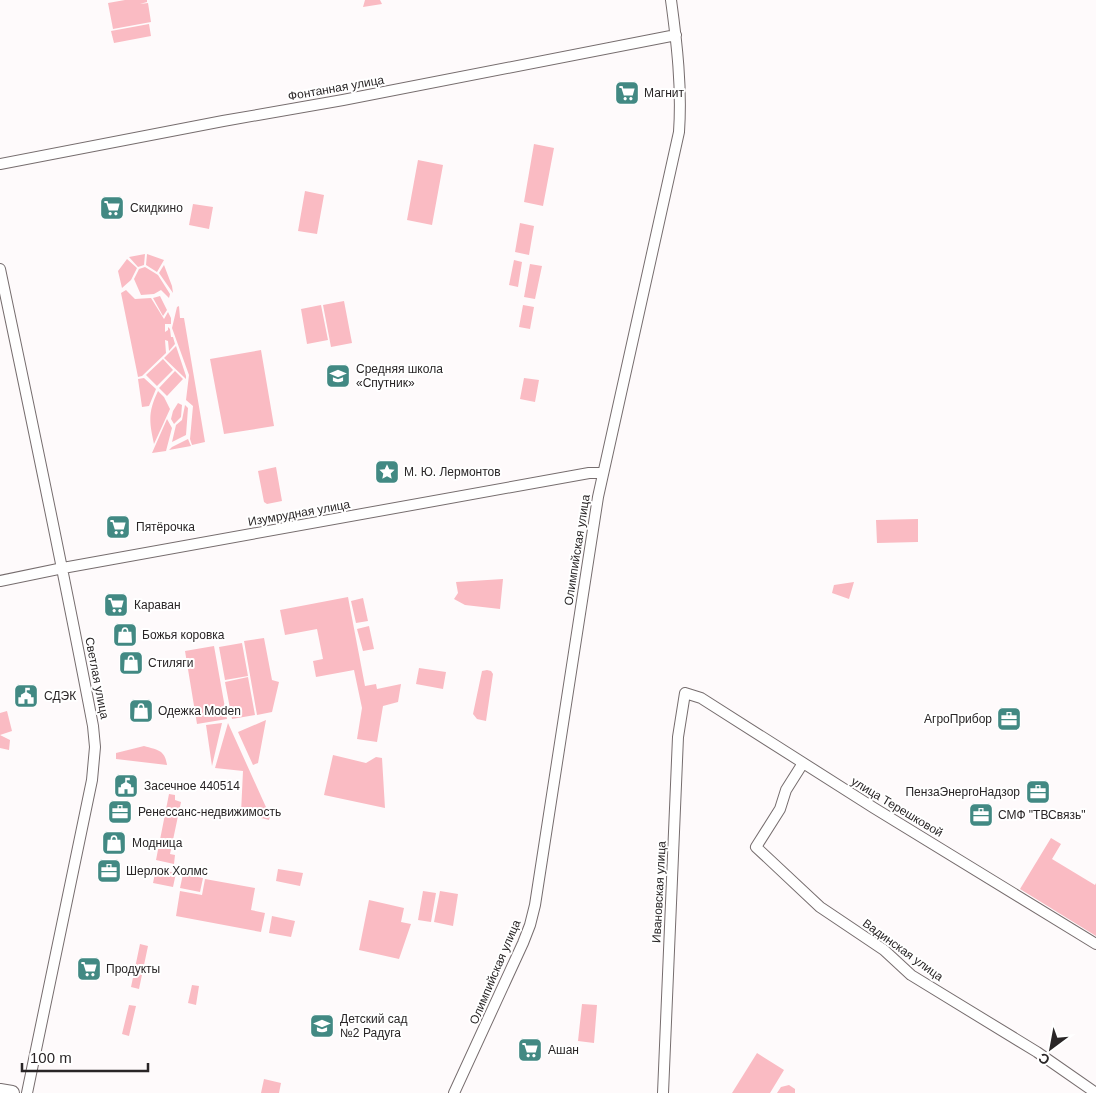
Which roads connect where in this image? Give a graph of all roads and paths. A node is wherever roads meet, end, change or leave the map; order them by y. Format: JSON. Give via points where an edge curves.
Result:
{"nodes":[{"id":1,"x":671,"y":0,"type":"edge"},
{"id":2,"x":676,"y":35,"type":"junction"},
{"id":3,"x":0,"y":164,"type":"edge"},
{"id":4,"x":0,"y":269,"type":"edge"},
{"id":5,"x":602,"y":473,"type":"junction"},
{"id":6,"x":63,"y":568,"type":"junction"},
{"id":7,"x":0,"y":581,"type":"edge"},
{"id":8,"x":685,"y":693,"type":"joint"},
{"id":9,"x":803,"y":763,"type":"junction"},
{"id":10,"x":1096,"y":944,"type":"edge"},
{"id":11,"x":0,"y":1091,"type":"edge"},
{"id":12,"x":12,"y":1093,"type":"edge"},
{"id":13,"x":27,"y":1093,"type":"edge"},
{"id":14,"x":454,"y":1093,"type":"edge"},
{"id":15,"x":664,"y":1093,"type":"edge"},
{"id":16,"x":1096,"y":1093,"type":"edge"}],
"edges":[{"from":1,"to":2,"type":"street","name":"Олимпийская улица"},
{"from":2,"to":3,"type":"street","name":"Фонтанная улица"},
{"from":2,"to":5,"type":"street","name":"Олимпийская улица","via":[[681,101],[679,132]]},
{"from":4,"to":6,"type":"street","name":"Светлая улица"},
{"from":5,"to":6,"type":"street","name":"Изумрудная улица"},
{"from":5,"to":14,"type":"street","name":"Олимпийская улица","via":[[535,905],[523,942]]},
{"from":6,"to":7,"type":"street","name":"Изумрудная улица"},
{"from":6,"to":13,"type":"street","name":"Светлая улица","via":[[93,726],[94,760]]},
{"from":8,"to":9,"type":"street","name":"улица Терешковой","via":[[701,698]]},
{"from":8,"to":15,"type":"street","name":"Ивановская улица","via":[[678,737]]},
{"from":9,"to":10,"type":"street","name":"улица Терешковой"},
{"from":9,"to":16,"type":"street","name":"Вадинская улица","via":[[756,847],[820,907],[884,950],[911,974],[1037,1052]]},
{"from":11,"to":12,"type":"main road"}]}
